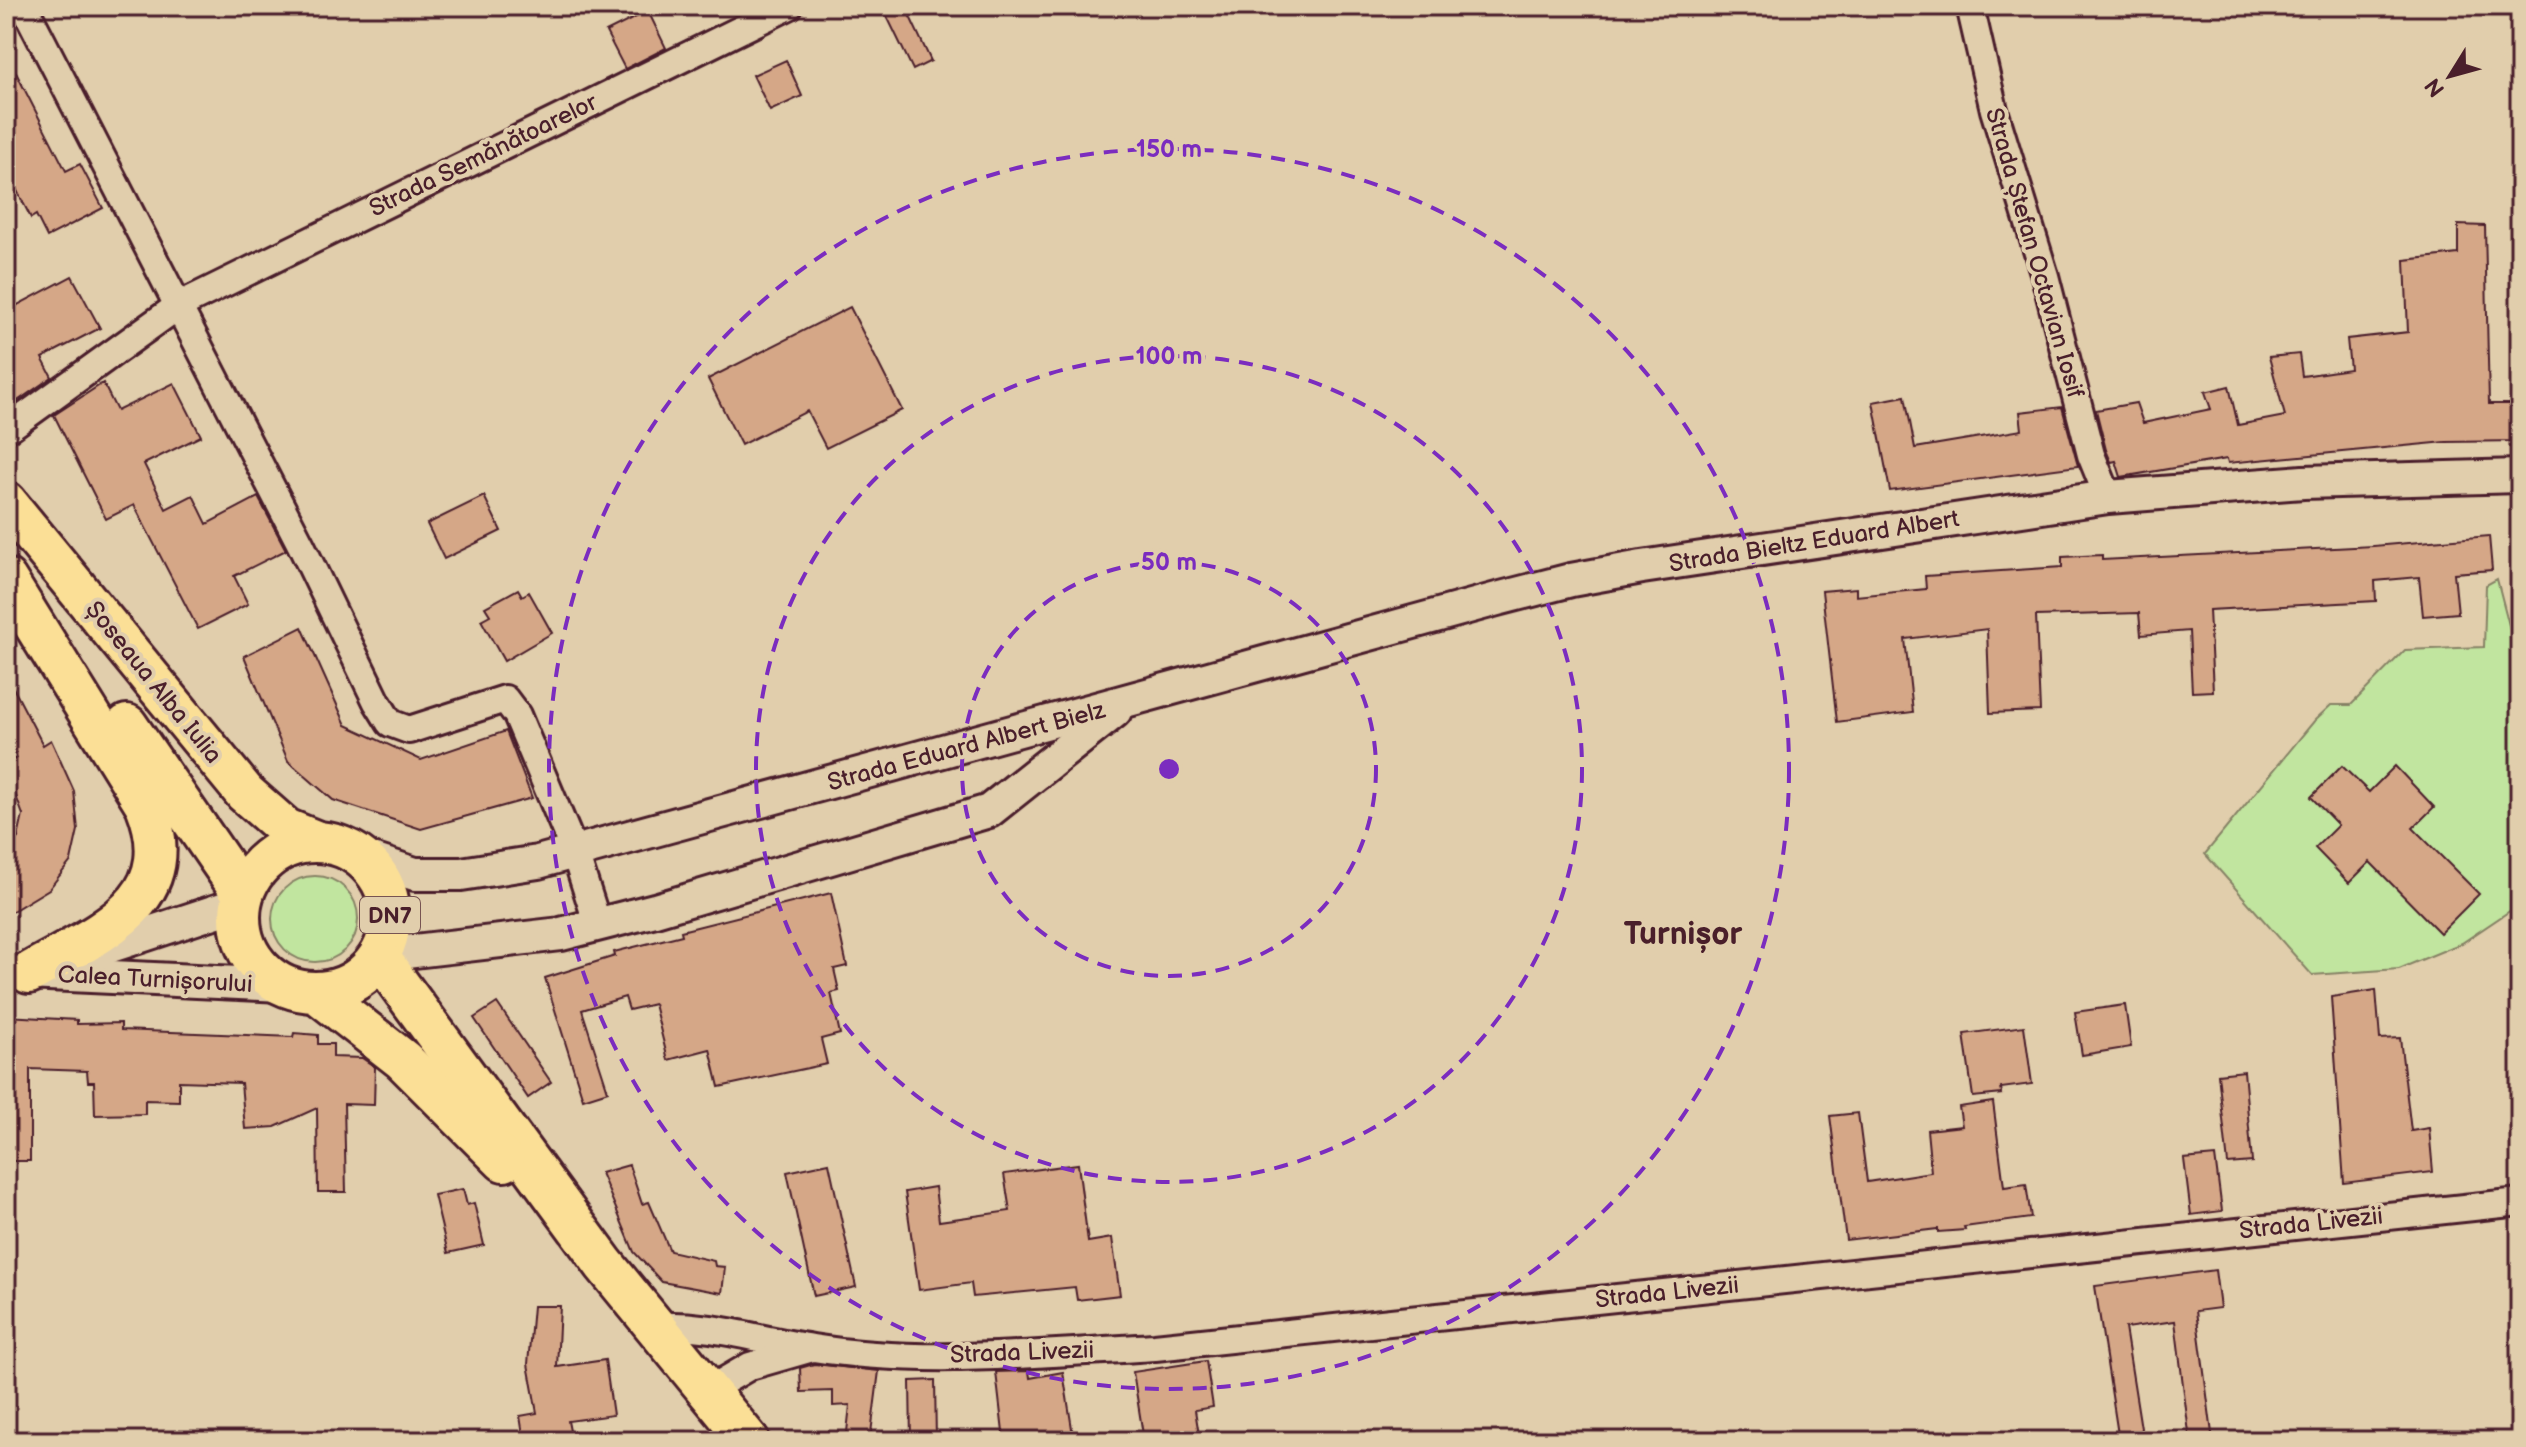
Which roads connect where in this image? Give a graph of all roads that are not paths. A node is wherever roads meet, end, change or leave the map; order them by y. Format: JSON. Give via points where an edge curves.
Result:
{"nodes":[{"id":1,"x":24,"y":6,"type":"edge"},
{"id":2,"x":789,"y":6,"type":"edge"},
{"id":3,"x":1970,"y":6,"type":"edge"},
{"id":4,"x":738,"y":17,"type":"edge"},
{"id":5,"x":178,"y":306,"type":"junction"},
{"id":6,"x":6,"y":430,"type":"edge"},
{"id":7,"x":2520,"y":476,"type":"edge"},
{"id":8,"x":2108,"y":497,"type":"junction"},
{"id":9,"x":6,"y":502,"type":"edge"},
{"id":10,"x":6,"y":546,"type":"edge"},
{"id":11,"x":6,"y":579,"type":"edge"},
{"id":12,"x":1125,"y":703,"type":"junction"},
{"id":13,"x":318,"y":842,"type":"junction"},
{"id":14,"x":575,"y":853,"type":"junction"},
{"id":15,"x":357,"y":855,"type":"junction"},
{"id":16,"x":242,"y":898,"type":"junction"},
{"id":17,"x":598,"y":925,"type":"junction"},
{"id":18,"x":380,"y":956,"type":"junction"},
{"id":19,"x":17,"y":973,"type":"edge"},
{"id":20,"x":299,"y":989,"type":"junction"},
{"id":21,"x":2520,"y":1202,"type":"edge"},
{"id":22,"x":604,"y":1264,"type":"junction"},
{"id":23,"x":656,"y":1326,"type":"junction"},
{"id":24,"x":812,"y":1348,"type":"junction"},
{"id":25,"x":709,"y":1390,"type":"junction"},
{"id":26,"x":749,"y":1441,"type":"edge"}],
"edges":[{"from":1,"to":5,"type":"street"},
{"from":2,"to":4,"type":"street","name":"Strada Semănătoarelor"},
{"from":3,"to":8,"type":"street","name":"Strada Ștefan Octavian Iosif","via":[[1994,110],[2045,276],[2091,455]]},
{"from":4,"to":5,"type":"street","name":"Strada Semănătoarelor"},
{"from":5,"to":6,"type":"street","name":"Strada Semănătoarelor"},
{"from":5,"to":14,"type":"street","via":[[390,723],[409,730],[505,699],[517,715]]},
{"from":7,"to":8,"type":"street","name":"Strada Bieltz Eduard Albert","via":[[2303,482]]},
{"from":8,"to":12,"type":"street","name":"Strada Bieltz Eduard Albert","via":[[1571,580]]},
{"from":9,"to":13,"type":"main road","name":"Șoseaua Alba Iulia","via":[[245,793],[286,829]]},
{"from":10,"to":16,"type":"main road","name":"Șoseaua Alba Iulia","number":"DN7"},
{"from":11,"to":19,"type":"main road","via":[[146,805],[157,846],[147,890],[129,913]]},
{"from":12,"to":14,"type":"street","name":"Strada Eduard Albert Bielz"},
{"from":12,"to":17,"type":"street","name":"Strada Eduard Albert Bielz","via":[[989,811]]},
{"from":13,"to":15,"type":"main road","name":"Șoseaua Alba Iulia"},
{"from":13,"to":16,"type":"main road","via":[[272,855],[249,879]]},
{"from":14,"to":15,"type":"street","name":"Strada Eduard Albert Bielz","via":[[461,874],[415,874]]},
{"from":14,"to":17,"type":"street"},
{"from":15,"to":18,"type":"main road","number":"DN7","via":[[379,878],[390,908]]},
{"from":16,"to":19,"type":"street","name":"Calea Turnișorului"},
{"from":16,"to":20,"type":"main road","name":"Șoseaua Alba Iulia","number":"DN7","via":[[247,951],[257,965]]},
{"from":17,"to":18,"type":"street","name":"Strada Eduard Albert Bielz","via":[[527,940]]},
{"from":18,"to":20,"type":"main road","number":"DN7","via":[[345,986]]},
{"from":18,"to":22,"type":"main road","name":"Șoseaua Alba Iulia","number":"DN7"},
{"from":19,"to":20,"type":"street","name":"Calea Turnișorului"},
{"from":20,"to":22,"type":"main road","name":"Șoseaua Alba Iulia","number":"DN7","via":[[376,1036],[434,1088]]},
{"from":21,"to":24,"type":"street","name":"Strada Livezii","via":[[1155,1347],[970,1356]]},
{"from":22,"to":23,"type":"main road","name":"Șoseaua Alba Iulia","number":"DN7"},
{"from":23,"to":24,"type":"street","name":"Strada Livezii","via":[[722,1328]]},
{"from":23,"to":25,"type":"main road","name":"Șoseaua Alba Iulia","number":"DN7"},
{"from":24,"to":25,"type":"street","name":"Strada Livezii","via":[[750,1366]]},
{"from":25,"to":26,"type":"main road","name":"Șoseaua Alba Iulia","number":"DN7"}]}
